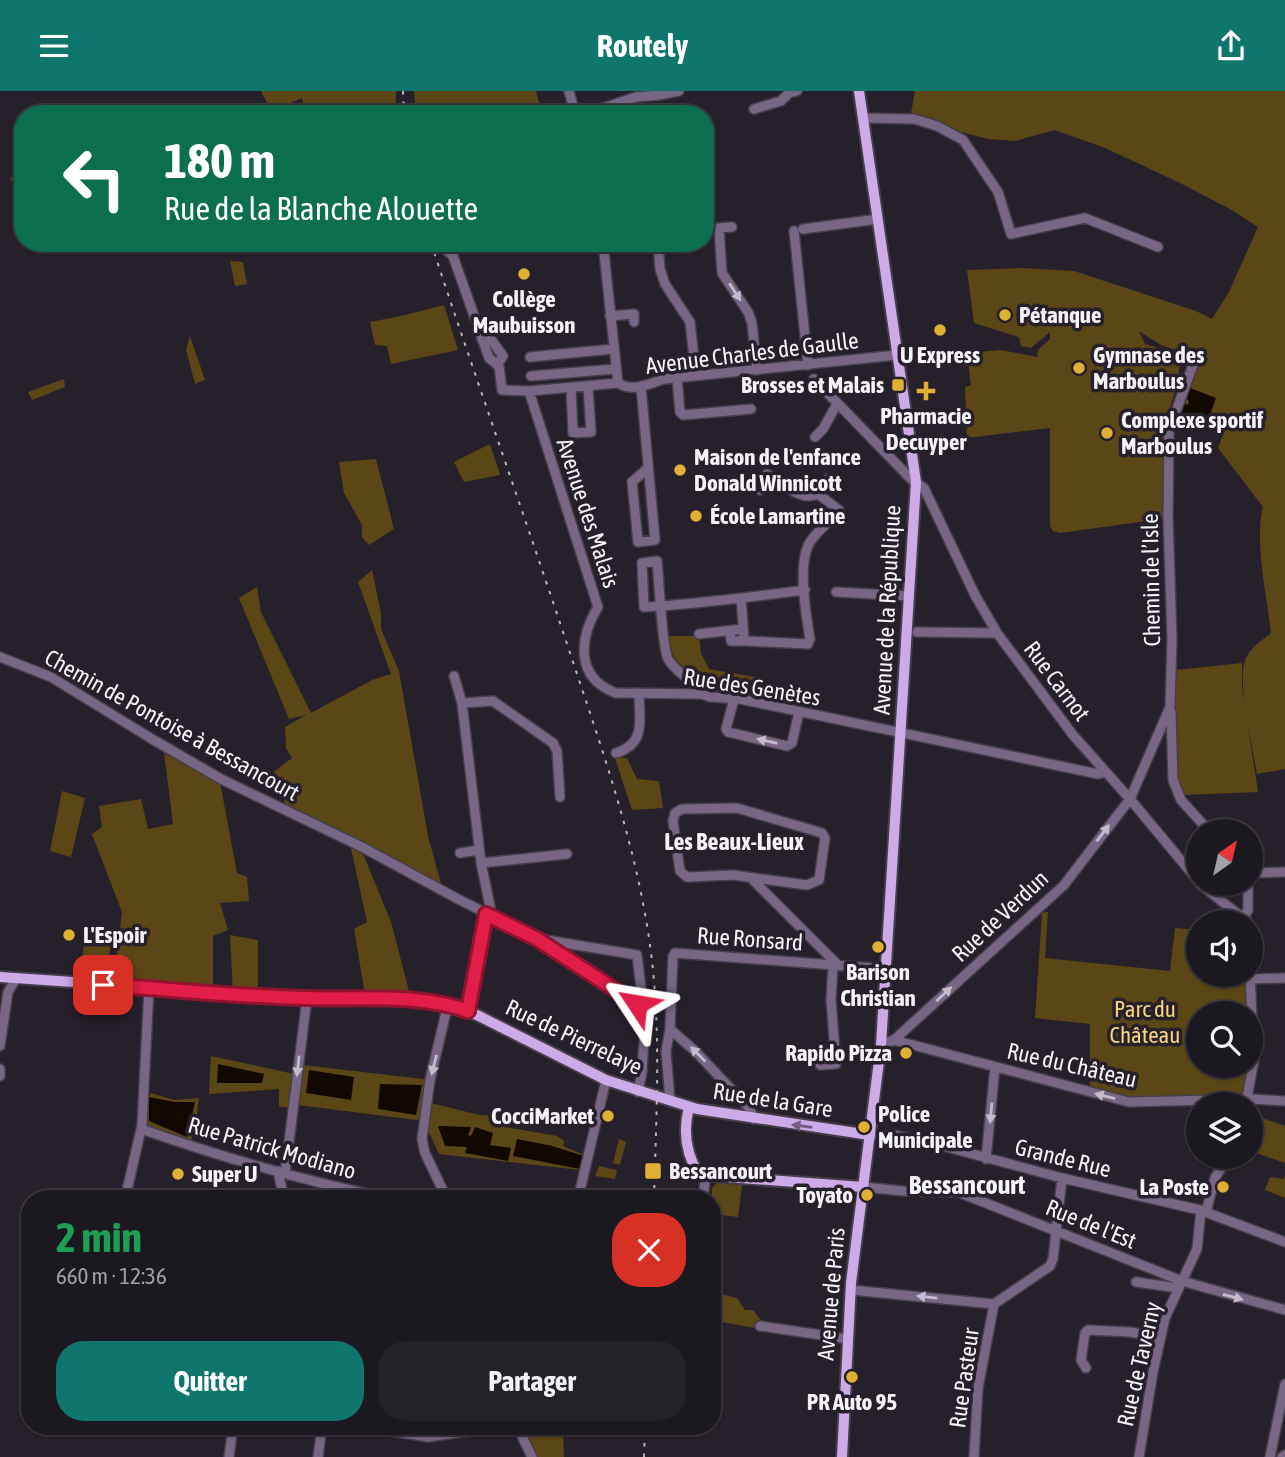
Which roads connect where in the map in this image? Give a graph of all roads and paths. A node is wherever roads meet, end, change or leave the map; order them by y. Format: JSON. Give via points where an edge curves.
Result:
{"nodes":[{"id":1,"x":679,"y":91,"type":"edge"},
{"id":2,"x":797,"y":91,"type":"edge"},
{"id":3,"x":859,"y":91,"type":"edge"},
{"id":4,"x":659,"y":93,"type":"edge"},
{"id":5,"x":612,"y":105,"type":"edge"},
{"id":6,"x":754,"y":109,"type":"dead end"},
{"id":7,"x":863,"y":118,"type":"junction"},
{"id":8,"x":878,"y":219,"type":"junction"},
{"id":9,"x":732,"y":227,"type":"dead end"},
{"id":10,"x":714,"y":228,"type":"edge"},
{"id":11,"x":719,"y":228,"type":"junction"},
{"id":12,"x":1158,"y":247,"type":"dead end"},
{"id":13,"x":449,"y":252,"type":"edge"},
{"id":14,"x":453,"y":252,"type":"edge"},
{"id":15,"x":604,"y":252,"type":"edge"},
{"id":16,"x":659,"y":252,"type":"edge"},
{"id":17,"x":453,"y":256,"type":"junction"},
{"id":18,"x":610,"y":316,"type":"junction"},
{"id":19,"x":634,"y":322,"type":"dead end"},
{"id":20,"x":613,"y":349,"type":"junction"},
{"id":21,"x":897,"y":355,"type":"junction"},
{"id":22,"x":530,"y":357,"type":"dead end"},
{"id":23,"x":1196,"y":357,"type":"dead end"},
{"id":24,"x":808,"y":365,"type":"junction"},
{"id":25,"x":615,"y":369,"type":"junction"},
{"id":26,"x":757,"y":370,"type":"junction"},
{"id":27,"x":531,"y":376,"type":"dead end"},
{"id":28,"x":696,"y":376,"type":"junction"},
{"id":29,"x":677,"y":378,"type":"junction"},
{"id":30,"x":814,"y":379,"type":"dead end"},
{"id":31,"x":618,"y":383,"type":"junction"},
{"id":32,"x":588,"y":387,"type":"junction"},
{"id":33,"x":641,"y":387,"type":"junction"},
{"id":34,"x":571,"y":388,"type":"junction"},
{"id":35,"x":528,"y":391,"type":"junction"},
{"id":36,"x":836,"y":404,"type":"junction"},
{"id":37,"x":751,"y":409,"type":"dead end"},
{"id":38,"x":815,"y":437,"type":"dead end"},
{"id":39,"x":648,"y":468,"type":"junction"},
{"id":40,"x":828,"y":479,"type":"dead end"},
{"id":41,"x":760,"y":489,"type":"dead end"},
{"id":42,"x":920,"y":490,"type":"junction"},
{"id":43,"x":818,"y":494,"type":"junction"},
{"id":44,"x":805,"y":590,"type":"junction"},
{"id":45,"x":836,"y":592,"type":"dead end"},
{"id":46,"x":909,"y":596,"type":"junction"},
{"id":47,"x":740,"y":598,"type":"junction"},
{"id":48,"x":662,"y":606,"type":"junction"},
{"id":49,"x":743,"y":629,"type":"junction"},
{"id":50,"x":730,"y":631,"type":"junction"},
{"id":51,"x":916,"y":632,"type":"dead end"},
{"id":52,"x":997,"y":633,"type":"junction"},
{"id":53,"x":699,"y":634,"type":"dead end"},
{"id":54,"x":747,"y":641,"type":"junction"},
{"id":55,"x":0,"y":657,"type":"edge"},
{"id":56,"x":454,"y":676,"type":"dead end"},
{"id":57,"x":598,"y":682,"type":"joint"},
{"id":58,"x":639,"y":693,"type":"junction"},
{"id":59,"x":702,"y":694,"type":"junction"},
{"id":60,"x":734,"y":699,"type":"junction"},
{"id":61,"x":462,"y":703,"type":"junction"},
{"id":62,"x":1170,"y":707,"type":"junction"},
{"id":63,"x":799,"y":712,"type":"junction"},
{"id":64,"x":901,"y":733,"type":"junction"},
{"id":65,"x":617,"y":753,"type":"dead end"},
{"id":66,"x":1106,"y":772,"type":"junction"},
{"id":67,"x":560,"y":797,"type":"dead end"},
{"id":68,"x":1130,"y":799,"type":"junction"},
{"id":69,"x":1198,"y":819,"type":"edge"},
{"id":70,"x":480,"y":850,"type":"junction"},
{"id":71,"x":460,"y":853,"type":"dead end"},
{"id":72,"x":567,"y":854,"type":"dead end"},
{"id":73,"x":481,"y":863,"type":"junction"},
{"id":74,"x":1186,"y":867,"type":"edge"},
{"id":75,"x":1285,"y":872,"type":"edge"},
{"id":76,"x":1264,"y":873,"type":"edge"},
{"id":77,"x":751,"y":878,"type":"junction"},
{"id":78,"x":1215,"y":896,"type":"edge"},
{"id":79,"x":1233,"y":910,"type":"edge"},
{"id":80,"x":488,"y":915,"type":"junction"},
{"id":81,"x":537,"y":939,"type":"junction"},
{"id":82,"x":836,"y":965,"type":"junction"},
{"id":83,"x":886,"y":969,"type":"junction"},
{"id":84,"x":1,"y":977,"type":"edge"},
{"id":85,"x":1263,"y":977,"type":"edge"},
{"id":86,"x":1285,"y":978,"type":"edge"},
{"id":87,"x":16,"y":979,"type":"junction"},
{"id":88,"x":1250,"y":987,"type":"edge"},
{"id":89,"x":149,"y":988,"type":"junction"},
{"id":90,"x":8,"y":992,"type":"junction"},
{"id":91,"x":307,"y":998,"type":"junction"},
{"id":92,"x":448,"y":1004,"type":"junction"},
{"id":93,"x":637,"y":1004,"type":"junction"},
{"id":94,"x":468,"y":1011,"type":"junction"},
{"id":95,"x":670,"y":1029,"type":"junction"},
{"id":96,"x":894,"y":1040,"type":"junction"},
{"id":97,"x":881,"y":1045,"type":"junction"},
{"id":98,"x":0,"y":1046,"type":"edge"},
{"id":99,"x":820,"y":1065,"type":"dead end"},
{"id":100,"x":995,"y":1067,"type":"junction"},
{"id":101,"x":0,"y":1069,"type":"edge"},
{"id":102,"x":0,"y":1076,"type":"edge"},
{"id":103,"x":606,"y":1080,"type":"junction"},
{"id":104,"x":638,"y":1092,"type":"junction"},
{"id":105,"x":1248,"y":1092,"type":"edge"},
{"id":106,"x":670,"y":1100,"type":"junction"},
{"id":107,"x":1285,"y":1101,"type":"edge"},
{"id":108,"x":1186,"y":1102,"type":"edge"},
{"id":109,"x":1263,"y":1102,"type":"edge"},
{"id":110,"x":689,"y":1107,"type":"junction"},
{"id":111,"x":754,"y":1119,"type":"junction"},
{"id":112,"x":141,"y":1129,"type":"junction"},
{"id":113,"x":870,"y":1135,"type":"junction"},
{"id":114,"x":986,"y":1159,"type":"junction"},
{"id":115,"x":1221,"y":1169,"type":"edge"},
{"id":116,"x":281,"y":1173,"type":"junction"},
{"id":117,"x":708,"y":1177,"type":"junction"},
{"id":118,"x":1062,"y":1178,"type":"junction"},
{"id":119,"x":863,"y":1187,"type":"junction"},
{"id":120,"x":127,"y":1190,"type":"edge"},
{"id":121,"x":283,"y":1190,"type":"edge"},
{"id":122,"x":347,"y":1190,"type":"edge"},
{"id":123,"x":443,"y":1190,"type":"edge"},
{"id":124,"x":580,"y":1190,"type":"edge"},
{"id":125,"x":704,"y":1190,"type":"edge"},
{"id":126,"x":1202,"y":1212,"type":"junction"},
{"id":127,"x":1056,"y":1233,"type":"junction"},
{"id":128,"x":1285,"y":1243,"type":"edge"},
{"id":129,"x":1136,"y":1282,"type":"dead end"},
{"id":130,"x":1180,"y":1284,"type":"junction"},
{"id":131,"x":851,"y":1290,"type":"junction"},
{"id":132,"x":995,"y":1304,"type":"junction"},
{"id":133,"x":1285,"y":1310,"type":"edge"},
{"id":134,"x":760,"y":1326,"type":"dead end"},
{"id":135,"x":843,"y":1338,"type":"junction"},
{"id":136,"x":1160,"y":1338,"type":"junction"},
{"id":137,"x":1086,"y":1368,"type":"dead end"},
{"id":138,"x":1285,"y":1384,"type":"edge"},
{"id":139,"x":232,"y":1435,"type":"edge"},
{"id":140,"x":321,"y":1435,"type":"edge"},
{"id":141,"x":415,"y":1435,"type":"edge"},
{"id":142,"x":442,"y":1435,"type":"edge"},
{"id":143,"x":521,"y":1435,"type":"edge"},
{"id":144,"x":229,"y":1456,"type":"edge"},
{"id":145,"x":318,"y":1457,"type":"edge"},
{"id":146,"x":532,"y":1457,"type":"edge"},
{"id":147,"x":842,"y":1457,"type":"edge"},
{"id":148,"x":974,"y":1457,"type":"edge"},
{"id":149,"x":1139,"y":1457,"type":"edge"},
{"id":150,"x":1270,"y":1457,"type":"edge"}],
"edges":[{"from":1,"to":4,"type":"street"},
{"from":2,"to":6,"type":"street"},
{"from":3,"to":7,"type":"main road","name":"Avenue de la République"},
{"from":4,"to":5,"type":"street"},
{"from":7,"to":8,"type":"main road","name":"Avenue de la République"},
{"from":7,"to":12,"type":"street","via":[[914,119],[967,144],[998,192],[1011,234],[1085,218]]},
{"from":8,"to":21,"type":"main road","name":"Avenue de la République"},
{"from":8,"to":24,"type":"street","via":[[799,230]]},
{"from":9,"to":11,"type":"street"},
{"from":10,"to":11,"type":"street"},
{"from":11,"to":26,"type":"street","one_way":true,"via":[[722,273],[752,323]]},
{"from":13,"to":17,"type":"street"},
{"from":14,"to":17,"type":"street"},
{"from":15,"to":18,"type":"street"},
{"from":16,"to":28,"type":"street","via":[[664,284],[690,322]]},
{"from":17,"to":35,"type":"street","via":[[489,358],[497,365],[502,390]]},
{"from":18,"to":19,"type":"street","via":[[634,314]]},
{"from":18,"to":20,"type":"street"},
{"from":20,"to":22,"type":"street"},
{"from":20,"to":25,"type":"street"},
{"from":21,"to":24,"type":"street","name":"Avenue Charles de Gaulle"},
{"from":21,"to":42,"type":"main road","name":"Avenue de la République"},
{"from":23,"to":62,"type":"street","name":"Chemin de l’Isle","via":[[1169,430]]},
{"from":24,"to":26,"type":"street","name":"Avenue Charles de Gaulle"},
{"from":25,"to":27,"type":"street"},
{"from":25,"to":31,"type":"street"},
{"from":26,"to":28,"type":"street","name":"Avenue Charles de Gaulle"},
{"from":28,"to":29,"type":"street","name":"Avenue Charles de Gaulle"},
{"from":29,"to":33,"type":"street","name":"Avenue Charles de Gaulle"},
{"from":29,"to":37,"type":"street","via":[[683,415]]},
{"from":30,"to":36,"type":"street"},
{"from":31,"to":32,"type":"street","name":"Avenue Charles de Gaulle"},
{"from":31,"to":33,"type":"street","name":"Avenue Charles de Gaulle","via":[[626,388]]},
{"from":32,"to":34,"type":"street","name":"Avenue Charles de Gaulle"},
{"from":32,"to":34,"type":"street","via":[[591,432],[573,433]]},
{"from":33,"to":39,"type":"street"},
{"from":34,"to":35,"type":"street","name":"Avenue Charles de Gaulle"},
{"from":35,"to":57,"type":"street","name":"Avenue des Malais","via":[[598,607],[587,625],[583,647]]},
{"from":36,"to":38,"type":"street"},
{"from":36,"to":42,"type":"street"},
{"from":39,"to":39,"type":"street","via":[[655,540],[638,542],[632,482]]},
{"from":40,"to":43,"type":"street"},
{"from":41,"to":43,"type":"street","via":[[767,474],[802,496]]},
{"from":42,"to":46,"type":"main road","name":"Avenue de la République"},
{"from":42,"to":52,"type":"street","name":"Rue Carnot"},
{"from":43,"to":44,"type":"street","via":[[839,510],[804,555]]},
{"from":44,"to":47,"type":"street"},
{"from":44,"to":54,"type":"street","via":[[808,644]]},
{"from":45,"to":46,"type":"street"},
{"from":46,"to":64,"type":"main road","name":"Avenue de la République"},
{"from":47,"to":48,"type":"street"},
{"from":47,"to":49,"type":"street"},
{"from":48,"to":48,"type":"street","via":[[644,607],[642,563],[657,561]]},
{"from":48,"to":59,"type":"street","via":[[665,653]]},
{"from":49,"to":50,"type":"street"},
{"from":49,"to":54,"type":"street"},
{"from":50,"to":53,"type":"street"},
{"from":50,"to":54,"type":"street","via":[[731,641]]},
{"from":51,"to":52,"type":"street"},
{"from":52,"to":66,"type":"street","name":"Rue Carnot"},
{"from":55,"to":80,"type":"street","name":"Chemin de Pontoise à Bessancourt","via":[[51,677],[221,779]]},
{"from":56,"to":61,"type":"street"},
{"from":57,"to":58,"type":"street","name":"Rue des Genètes","via":[[616,693]]},
{"from":58,"to":59,"type":"street","name":"Rue des Genètes"},
{"from":58,"to":65,"type":"street","via":[[639,735],[632,746]]},
{"from":59,"to":60,"type":"street","name":"Rue des Genètes"},
{"from":60,"to":63,"type":"street","name":"Rue des Genètes"},
{"from":63,"to":60,"type":"street","one_way":true,"via":[[792,743],[787,746],[728,732]]},
{"from":61,"to":67,"type":"street","via":[[493,701],[554,743]]},
{"from":61,"to":70,"type":"street"},
{"from":62,"to":68,"type":"street","name":"Chemin de l’Isle"},
{"from":62,"to":69,"type":"street","via":[[1173,780],[1181,800]]},
{"from":63,"to":64,"type":"street","name":"Rue des Genètes"},
{"from":64,"to":66,"type":"street","name":"Rue des Genètes"},
{"from":64,"to":83,"type":"main road","name":"Avenue de la République"},
{"from":66,"to":68,"type":"street","name":"Rue Carnot"},
{"from":68,"to":74,"type":"street","name":"Rue Carnot"},
{"from":96,"to":68,"type":"street","name":"Rue de Verdun","one_way":true,"via":[[1064,885]]},
{"from":70,"to":71,"type":"street"},
{"from":70,"to":73,"type":"street"},
{"from":72,"to":73,"type":"street"},
{"from":73,"to":80,"type":"street"},
{"from":75,"to":76,"type":"street"},
{"from":77,"to":77,"type":"street","via":[[807,885],[818,880],[822,832],[737,808],[676,813],[673,824],[683,874]]},
{"from":77,"to":82,"type":"street"},
{"from":78,"to":79,"type":"street","name":"Rue Carnot"},
{"from":80,"to":81,"type":"street","name":"Chemin de Pontoise à Bessancourt"},
{"from":80,"to":94,"type":"street"},
{"from":81,"to":93,"type":"street"},
{"from":81,"to":93,"type":"street","via":[[637,955],[641,989]]},
{"from":82,"to":83,"type":"street","name":"Rue Ronsard"},
{"from":82,"to":95,"type":"street","name":"Rue Ronsard","via":[[676,953]]},
{"from":82,"to":99,"type":"street","via":[[831,1000],[836,1064]]},
{"from":83,"to":97,"type":"main road","name":"Avenue de la République"},
{"from":84,"to":87,"type":"main road","name":"Rue de Pierrelaye"},
{"from":84,"to":90,"type":"street"},
{"from":85,"to":86,"type":"street"},
{"from":87,"to":89,"type":"main road","name":"Rue de Pierrelaye"},
{"from":87,"to":90,"type":"street"},
{"from":88,"to":105,"type":"street","via":[[1254,1060]]},
{"from":89,"to":91,"type":"main road","name":"Rue de Pierrelaye"},
{"from":89,"to":112,"type":"street"},
{"from":90,"to":98,"type":"street"},
{"from":91,"to":92,"type":"main road","name":"Rue de Pierrelaye"},
{"from":91,"to":116,"type":"street","one_way":true},
{"from":92,"to":94,"type":"main road","name":"Rue de Pierrelaye"},
{"from":92,"to":123,"type":"street","one_way":true,"via":[[422,1139]]},
{"from":93,"to":104,"type":"street","via":[[645,1024]]},
{"from":94,"to":103,"type":"main road","name":"Rue de Pierrelaye"},
{"from":95,"to":106,"type":"street","name":"Rue Ronsard"},
{"from":111,"to":95,"type":"street","one_way":true,"via":[[750,1109]]},
{"from":96,"to":97,"type":"street","name":"Rue de Verdun"},
{"from":96,"to":100,"type":"street","name":"Rue du Château"},
{"from":97,"to":113,"type":"main road","name":"Avenue de la République"},
{"from":108,"to":100,"type":"street","name":"Rue du Château","one_way":true,"via":[[1129,1102]]},
{"from":100,"to":114,"type":"street","one_way":true},
{"from":101,"to":102,"type":"street"},
{"from":103,"to":104,"type":"main road","name":"Rue de Pierrelaye"},
{"from":103,"to":124,"type":"street"},
{"from":104,"to":106,"type":"main road","name":"Rue de Pierrelaye"},
{"from":106,"to":110,"type":"main road","name":"Rue de la Gare"},
{"from":107,"to":109,"type":"street","name":"Rue du Château"},
{"from":110,"to":111,"type":"main road","name":"Rue de la Gare"},
{"from":110,"to":117,"type":"main road","via":[[685,1139],[696,1172]]},
{"from":113,"to":111,"type":"main road","name":"Rue de la Gare","one_way":true},
{"from":112,"to":116,"type":"street","name":"Rue Patrick Modiano"},
{"from":112,"to":120,"type":"street"},
{"from":113,"to":114,"type":"street","name":"Grande Rue","via":[[893,1135]]},
{"from":113,"to":119,"type":"main road","name":"Avenue de Paris"},
{"from":114,"to":118,"type":"street","name":"Grande Rue"},
{"from":115,"to":126,"type":"street"},
{"from":116,"to":121,"type":"street"},
{"from":116,"to":122,"type":"street","name":"Rue Patrick Modiano"},
{"from":117,"to":119,"type":"main road"},
{"from":117,"to":125,"type":"street"},
{"from":118,"to":126,"type":"street","name":"Grande Rue"},
{"from":118,"to":127,"type":"street"},
{"from":119,"to":127,"type":"street","name":"Rue de l'Est","via":[[958,1192]]},
{"from":119,"to":131,"type":"main road","name":"Avenue de Paris"},
{"from":126,"to":128,"type":"street","name":"Grande Rue"},
{"from":126,"to":130,"type":"street","name":"Rue de Taverny","via":[[1197,1247]]},
{"from":127,"to":130,"type":"street","name":"Rue de l'Est"},
{"from":127,"to":132,"type":"street","via":[[1050,1266]]},
{"from":129,"to":130,"type":"street"},
{"from":130,"to":133,"type":"street","one_way":true},
{"from":130,"to":136,"type":"street","name":"Rue de Taverny"},
{"from":132,"to":131,"type":"street","one_way":true},
{"from":131,"to":135,"type":"main road","name":"Avenue de Paris"},
{"from":132,"to":148,"type":"street","name":"Rue Pasteur","via":[[978,1388]]},
{"from":134,"to":135,"type":"street"},
{"from":135,"to":147,"type":"main road","name":"Avenue de Paris"},
{"from":136,"to":137,"type":"street","via":[[1088,1330],[1081,1360]]},
{"from":136,"to":149,"type":"street","name":"Rue de Taverny"},
{"from":138,"to":150,"type":"street"},
{"from":139,"to":144,"type":"street"},
{"from":140,"to":145,"type":"street"},
{"from":141,"to":142,"type":"street"},
{"from":143,"to":146,"type":"street"}]}
